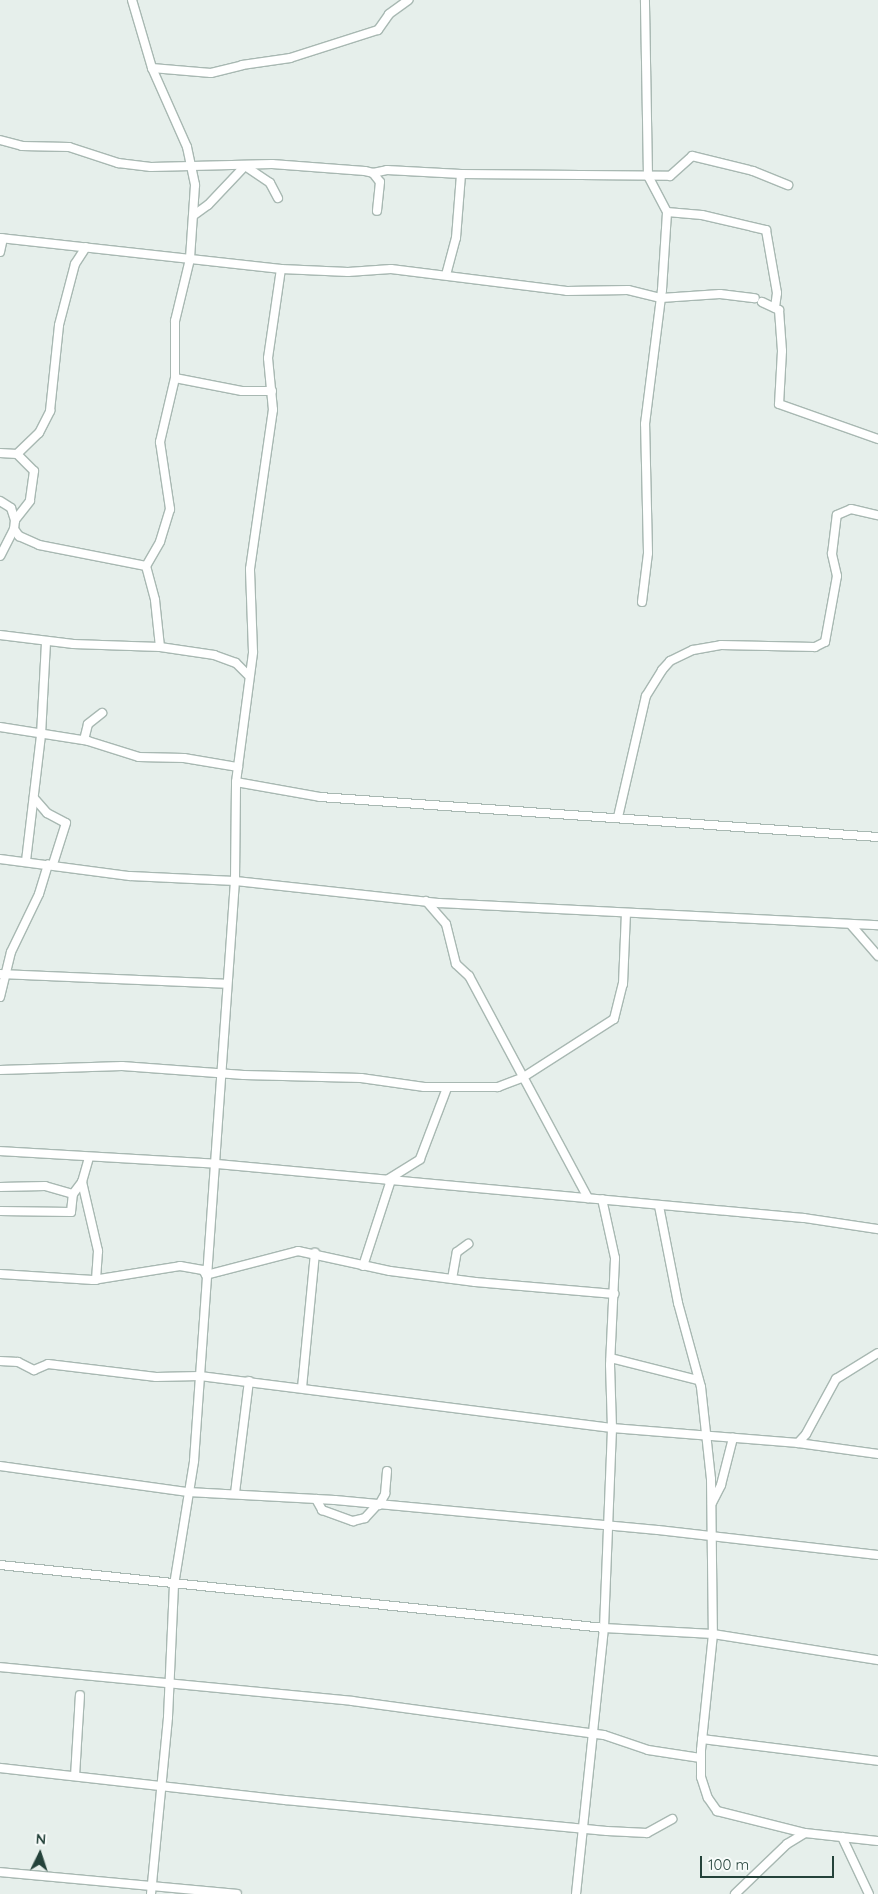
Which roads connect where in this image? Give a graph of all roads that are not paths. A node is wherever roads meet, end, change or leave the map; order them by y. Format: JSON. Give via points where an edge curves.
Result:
{"nodes":[{"id":1,"x":132,"y":0,"type":"edge"},
{"id":2,"x":408,"y":0,"type":"edge"},
{"id":3,"x":645,"y":0,"type":"edge"},
{"id":4,"x":152,"y":68,"type":"junction"},
{"id":5,"x":0,"y":140,"type":"edge"},
{"id":6,"x":245,"y":166,"type":"junction"},
{"id":7,"x":192,"y":167,"type":"junction"},
{"id":8,"x":373,"y":173,"type":"junction"},
{"id":9,"x":461,"y":174,"type":"junction"},
{"id":10,"x":648,"y":176,"type":"junction"},
{"id":11,"x":788,"y":184,"type":"dead end"},
{"id":12,"x":278,"y":198,"type":"dead end"},
{"id":13,"x":377,"y":211,"type":"dead end"},
{"id":14,"x":667,"y":212,"type":"junction"},
{"id":15,"x":194,"y":215,"type":"junction"},
{"id":16,"x":2,"y":238,"type":"edge"},
{"id":17,"x":86,"y":247,"type":"junction"},
{"id":18,"x":0,"y":252,"type":"edge"},
{"id":19,"x":190,"y":259,"type":"junction"},
{"id":20,"x":281,"y":269,"type":"junction"},
{"id":21,"x":446,"y":275,"type":"junction"},
{"id":22,"x":661,"y":298,"type":"junction"},
{"id":23,"x":775,"y":308,"type":"junction"},
{"id":24,"x":175,"y":378,"type":"junction"},
{"id":25,"x":272,"y":391,"type":"junction"},
{"id":26,"x":878,"y":439,"type":"edge"},
{"id":27,"x":0,"y":452,"type":"edge"},
{"id":28,"x":17,"y":454,"type":"junction"},
{"id":29,"x":0,"y":501,"type":"edge"},
{"id":30,"x":878,"y":516,"type":"edge"},
{"id":31,"x":15,"y":520,"type":"junction"},
{"id":32,"x":14,"y":529,"type":"junction"},
{"id":33,"x":0,"y":556,"type":"edge"},
{"id":34,"x":146,"y":566,"type":"junction"},
{"id":35,"x":642,"y":602,"type":"dead end"},
{"id":36,"x":0,"y":635,"type":"edge"},
{"id":37,"x":46,"y":642,"type":"junction"},
{"id":38,"x":160,"y":647,"type":"junction"},
{"id":39,"x":248,"y":676,"type":"junction"},
{"id":40,"x":102,"y":713,"type":"dead end"},
{"id":41,"x":0,"y":727,"type":"edge"},
{"id":42,"x":41,"y":735,"type":"junction"},
{"id":43,"x":84,"y":740,"type":"junction"},
{"id":44,"x":238,"y":767,"type":"junction"},
{"id":45,"x":236,"y":782,"type":"junction"},
{"id":46,"x":34,"y":798,"type":"junction"},
{"id":47,"x":618,"y":817,"type":"junction"},
{"id":48,"x":878,"y":836,"type":"edge"},
{"id":49,"x":0,"y":859,"type":"edge"},
{"id":50,"x":26,"y":861,"type":"junction"},
{"id":51,"x":50,"y":864,"type":"junction"},
{"id":52,"x":236,"y":881,"type":"junction"},
{"id":53,"x":426,"y":901,"type":"junction"},
{"id":54,"x":626,"y":913,"type":"junction"},
{"id":55,"x":851,"y":925,"type":"junction"},
{"id":56,"x":878,"y":925,"type":"edge"},
{"id":57,"x":878,"y":956,"type":"edge"},
{"id":58,"x":3,"y":974,"type":"edge"},
{"id":59,"x":226,"y":984,"type":"junction"},
{"id":60,"x":0,"y":997,"type":"edge"},
{"id":61,"x":0,"y":1070,"type":"edge"},
{"id":62,"x":223,"y":1072,"type":"junction"},
{"id":63,"x":522,"y":1078,"type":"junction"},
{"id":64,"x":447,"y":1088,"type":"junction"},
{"id":65,"x":0,"y":1152,"type":"edge"},
{"id":66,"x":89,"y":1157,"type":"junction"},
{"id":67,"x":217,"y":1164,"type":"junction"},
{"id":68,"x":389,"y":1180,"type":"junction"},
{"id":69,"x":82,"y":1182,"type":"junction"},
{"id":70,"x":0,"y":1187,"type":"edge"},
{"id":71,"x":73,"y":1194,"type":"junction"},
{"id":72,"x":588,"y":1198,"type":"junction"},
{"id":73,"x":602,"y":1199,"type":"junction"},
{"id":74,"x":658,"y":1206,"type":"junction"},
{"id":75,"x":0,"y":1211,"type":"edge"},
{"id":76,"x":878,"y":1229,"type":"edge"},
{"id":77,"x":468,"y":1244,"type":"dead end"},
{"id":78,"x":315,"y":1253,"type":"junction"},
{"id":79,"x":363,"y":1266,"type":"junction"},
{"id":80,"x":0,"y":1274,"type":"edge"},
{"id":81,"x":206,"y":1275,"type":"junction"},
{"id":82,"x":452,"y":1279,"type":"junction"},
{"id":83,"x":96,"y":1280,"type":"junction"},
{"id":84,"x":614,"y":1294,"type":"junction"},
{"id":85,"x":878,"y":1353,"type":"edge"},
{"id":86,"x":611,"y":1358,"type":"junction"},
{"id":87,"x":0,"y":1361,"type":"edge"},
{"id":88,"x":200,"y":1376,"type":"junction"},
{"id":89,"x":698,"y":1380,"type":"junction"},
{"id":90,"x":248,"y":1381,"type":"junction"},
{"id":91,"x":302,"y":1388,"type":"junction"},
{"id":92,"x":612,"y":1428,"type":"junction"},
{"id":93,"x":707,"y":1437,"type":"junction"},
{"id":94,"x":733,"y":1438,"type":"junction"},
{"id":95,"x":798,"y":1443,"type":"junction"},
{"id":96,"x":878,"y":1454,"type":"edge"},
{"id":97,"x":0,"y":1466,"type":"edge"},
{"id":98,"x":388,"y":1472,"type":"dead end"},
{"id":99,"x":188,"y":1492,"type":"junction"},
{"id":100,"x":235,"y":1493,"type":"junction"},
{"id":101,"x":316,"y":1499,"type":"junction"},
{"id":102,"x":378,"y":1505,"type":"junction"},
{"id":103,"x":710,"y":1506,"type":"junction"},
{"id":104,"x":607,"y":1526,"type":"junction"},
{"id":105,"x":710,"y":1535,"type":"junction"},
{"id":106,"x":878,"y":1555,"type":"edge"},
{"id":107,"x":0,"y":1565,"type":"edge"},
{"id":108,"x":174,"y":1585,"type":"junction"},
{"id":109,"x":604,"y":1628,"type":"junction"},
{"id":110,"x":713,"y":1634,"type":"junction"},
{"id":111,"x":878,"y":1660,"type":"edge"},
{"id":112,"x":0,"y":1667,"type":"edge"},
{"id":113,"x":170,"y":1684,"type":"junction"},
{"id":114,"x":80,"y":1695,"type":"dead end"},
{"id":115,"x":590,"y":1734,"type":"junction"},
{"id":116,"x":702,"y":1739,"type":"junction"},
{"id":117,"x":700,"y":1758,"type":"junction"},
{"id":118,"x":878,"y":1761,"type":"edge"},
{"id":119,"x":0,"y":1768,"type":"edge"},
{"id":120,"x":75,"y":1776,"type":"junction"},
{"id":121,"x":160,"y":1784,"type":"junction"},
{"id":122,"x":672,"y":1819,"type":"dead end"},
{"id":123,"x":581,"y":1829,"type":"junction"},
{"id":124,"x":805,"y":1833,"type":"junction"},
{"id":125,"x":842,"y":1837,"type":"junction"},
{"id":126,"x":878,"y":1841,"type":"edge"},
{"id":127,"x":0,"y":1872,"type":"edge"},
{"id":128,"x":151,"y":1885,"type":"junction"},
{"id":129,"x":151,"y":1894,"type":"edge"},
{"id":130,"x":237,"y":1894,"type":"edge"},
{"id":131,"x":576,"y":1894,"type":"edge"},
{"id":132,"x":735,"y":1894,"type":"edge"},
{"id":133,"x":869,"y":1894,"type":"edge"}],
"edges":[{"from":1,"to":4,"type":"street"},
{"from":2,"to":4,"type":"street","via":[[389,14],[378,30],[290,58],[242,65],[211,74]]},
{"from":3,"to":10,"type":"street"},
{"from":4,"to":7,"type":"street","via":[[181,133]]},
{"from":5,"to":7,"type":"street","via":[[22,146],[69,147],[118,163]]},
{"from":6,"to":7,"type":"street"},
{"from":6,"to":8,"type":"street","via":[[272,164]]},
{"from":6,"to":12,"type":"street","via":[[270,182]]},
{"from":6,"to":15,"type":"street","via":[[213,201]]},
{"from":7,"to":15,"type":"street"},
{"from":8,"to":9,"type":"street","via":[[387,170]]},
{"from":8,"to":13,"type":"street","via":[[380,182]]},
{"from":9,"to":10,"type":"street"},
{"from":9,"to":21,"type":"street","via":[[456,238]]},
{"from":10,"to":11,"type":"street","via":[[670,176],[692,156],[753,171]]},
{"from":10,"to":14,"type":"street"},
{"from":14,"to":22,"type":"street"},
{"from":14,"to":23,"type":"street","via":[[702,215],[766,230],[777,294]]},
{"from":15,"to":19,"type":"street"},
{"from":16,"to":17,"type":"street"},
{"from":16,"to":18,"type":"street"},
{"from":17,"to":19,"type":"street"},
{"from":17,"to":28,"type":"street","via":[[76,264],[59,325],[50,411],[39,433]]},
{"from":19,"to":20,"type":"street"},
{"from":19,"to":24,"type":"street","via":[[175,321]]},
{"from":20,"to":21,"type":"street","via":[[348,272],[391,269]]},
{"from":20,"to":25,"type":"street","via":[[268,358],[268,380]]},
{"from":21,"to":22,"type":"street","via":[[567,291],[628,290]]},
{"from":22,"to":23,"type":"street","via":[[720,294],[758,300]]},
{"from":22,"to":35,"type":"street","via":[[645,424],[648,553]]},
{"from":23,"to":26,"type":"street","via":[[779,310],[782,352],[779,404]]},
{"from":24,"to":25,"type":"street","via":[[242,390]]},
{"from":24,"to":34,"type":"street","via":[[160,442],[170,509],[160,542]]},
{"from":25,"to":39,"type":"street","via":[[271,426],[250,568],[253,652]]},
{"from":27,"to":28,"type":"street"},
{"from":28,"to":31,"type":"street","via":[[31,464],[35,480],[30,501]]},
{"from":29,"to":31,"type":"street","via":[[11,508]]},
{"from":30,"to":47,"type":"street","via":[[850,509],[837,514],[832,554],[837,576],[825,642],[815,647],[721,645],[693,650],[662,670],[646,696]]},
{"from":31,"to":32,"type":"street"},
{"from":32,"to":33,"type":"street"},
{"from":32,"to":34,"type":"street","via":[[19,536],[39,546]]},
{"from":34,"to":38,"type":"street","via":[[157,610]]},
{"from":36,"to":37,"type":"street"},
{"from":37,"to":38,"type":"street"},
{"from":37,"to":42,"type":"street"},
{"from":38,"to":39,"type":"street","via":[[214,655],[236,663]]},
{"from":39,"to":44,"type":"street"},
{"from":40,"to":43,"type":"street","via":[[88,724]]},
{"from":41,"to":42,"type":"street"},
{"from":42,"to":43,"type":"street"},
{"from":42,"to":46,"type":"street"},
{"from":43,"to":44,"type":"street","via":[[139,757],[184,758]]},
{"from":44,"to":45,"type":"street"},
{"from":45,"to":47,"type":"street","via":[[320,797]]},
{"from":45,"to":52,"type":"street"},
{"from":46,"to":50,"type":"street"},
{"from":46,"to":51,"type":"street","via":[[47,813],[66,823]]},
{"from":47,"to":48,"type":"street"},
{"from":49,"to":50,"type":"street"},
{"from":50,"to":51,"type":"street"},
{"from":51,"to":52,"type":"street","via":[[130,876]]},
{"from":51,"to":58,"type":"street"},
{"from":52,"to":53,"type":"street"},
{"from":52,"to":59,"type":"street"},
{"from":53,"to":54,"type":"street"},
{"from":53,"to":63,"type":"street","via":[[446,924],[454,962],[469,976]]},
{"from":54,"to":55,"type":"street"},
{"from":54,"to":63,"type":"street","via":[[623,984],[614,1020]]},
{"from":55,"to":56,"type":"street"},
{"from":55,"to":57,"type":"street"},
{"from":58,"to":59,"type":"street"},
{"from":58,"to":60,"type":"street"},
{"from":59,"to":62,"type":"street"},
{"from":61,"to":62,"type":"street","via":[[122,1066]]},
{"from":62,"to":64,"type":"street","via":[[361,1078]]},
{"from":62,"to":67,"type":"street"},
{"from":63,"to":64,"type":"street","via":[[489,1088]]},
{"from":63,"to":72,"type":"street"},
{"from":64,"to":68,"type":"street","via":[[420,1159]]},
{"from":65,"to":66,"type":"street"},
{"from":66,"to":67,"type":"street"},
{"from":66,"to":69,"type":"street"},
{"from":67,"to":68,"type":"street"},
{"from":67,"to":81,"type":"street"},
{"from":68,"to":72,"type":"street"},
{"from":68,"to":79,"type":"street"},
{"from":69,"to":71,"type":"street"},
{"from":69,"to":83,"type":"street","via":[[98,1251]]},
{"from":70,"to":71,"type":"street","via":[[45,1186]]},
{"from":71,"to":75,"type":"street","via":[[71,1212]]},
{"from":72,"to":73,"type":"street"},
{"from":73,"to":74,"type":"street"},
{"from":73,"to":84,"type":"street","via":[[614,1244]]},
{"from":74,"to":76,"type":"street","via":[[804,1218]]},
{"from":74,"to":89,"type":"street"},
{"from":77,"to":82,"type":"street","via":[[457,1252]]},
{"from":78,"to":79,"type":"street"},
{"from":78,"to":81,"type":"street","via":[[290,1252],[232,1271]]},
{"from":78,"to":91,"type":"street"},
{"from":79,"to":82,"type":"street"},
{"from":80,"to":83,"type":"street"},
{"from":81,"to":83,"type":"street","via":[[204,1270],[180,1266]]},
{"from":81,"to":88,"type":"street"},
{"from":82,"to":84,"type":"street"},
{"from":84,"to":86,"type":"street"},
{"from":85,"to":95,"type":"street","via":[[836,1379]]},
{"from":86,"to":89,"type":"street"},
{"from":86,"to":92,"type":"street"},
{"from":87,"to":88,"type":"street","via":[[18,1362],[34,1370],[48,1364],[156,1377]]},
{"from":88,"to":90,"type":"street"},
{"from":88,"to":99,"type":"street"},
{"from":89,"to":93,"type":"street"},
{"from":90,"to":91,"type":"street"},
{"from":90,"to":100,"type":"street"},
{"from":91,"to":92,"type":"street"},
{"from":92,"to":93,"type":"street"},
{"from":92,"to":104,"type":"street"},
{"from":93,"to":94,"type":"street"},
{"from":93,"to":103,"type":"street"},
{"from":94,"to":95,"type":"street"},
{"from":94,"to":103,"type":"street","via":[[721,1485]]},
{"from":95,"to":96,"type":"street"},
{"from":97,"to":99,"type":"street"},
{"from":98,"to":102,"type":"street","via":[[385,1494]]},
{"from":99,"to":100,"type":"street"},
{"from":99,"to":108,"type":"street"},
{"from":100,"to":101,"type":"street"},
{"from":101,"to":102,"type":"street"},
{"from":101,"to":102,"type":"street","via":[[322,1510],[353,1521],[365,1518]]},
{"from":102,"to":104,"type":"street"},
{"from":103,"to":105,"type":"street"},
{"from":104,"to":105,"type":"street"},
{"from":104,"to":109,"type":"street"},
{"from":105,"to":106,"type":"street"},
{"from":105,"to":110,"type":"street"},
{"from":107,"to":108,"type":"street"},
{"from":108,"to":109,"type":"street"},
{"from":108,"to":113,"type":"street"},
{"from":109,"to":110,"type":"street"},
{"from":109,"to":115,"type":"street"},
{"from":110,"to":111,"type":"street"},
{"from":110,"to":116,"type":"street"},
{"from":112,"to":113,"type":"street"},
{"from":113,"to":115,"type":"street","via":[[352,1701]]},
{"from":113,"to":121,"type":"street"},
{"from":114,"to":120,"type":"street"},
{"from":115,"to":117,"type":"street","via":[[609,1736],[648,1750]]},
{"from":115,"to":123,"type":"street"},
{"from":116,"to":117,"type":"street"},
{"from":116,"to":118,"type":"street"},
{"from":117,"to":124,"type":"street","via":[[704,1788],[717,1811]]},
{"from":119,"to":120,"type":"street"},
{"from":120,"to":121,"type":"street"},
{"from":121,"to":123,"type":"street","via":[[184,1790]]},
{"from":121,"to":128,"type":"street"},
{"from":122,"to":123,"type":"street","via":[[647,1832]]},
{"from":123,"to":131,"type":"street"},
{"from":124,"to":125,"type":"street"},
{"from":124,"to":132,"type":"street","via":[[787,1844]]},
{"from":125,"to":126,"type":"street"},
{"from":125,"to":133,"type":"street"},
{"from":127,"to":128,"type":"street"},
{"from":128,"to":129,"type":"street"},
{"from":128,"to":130,"type":"street"}]}
